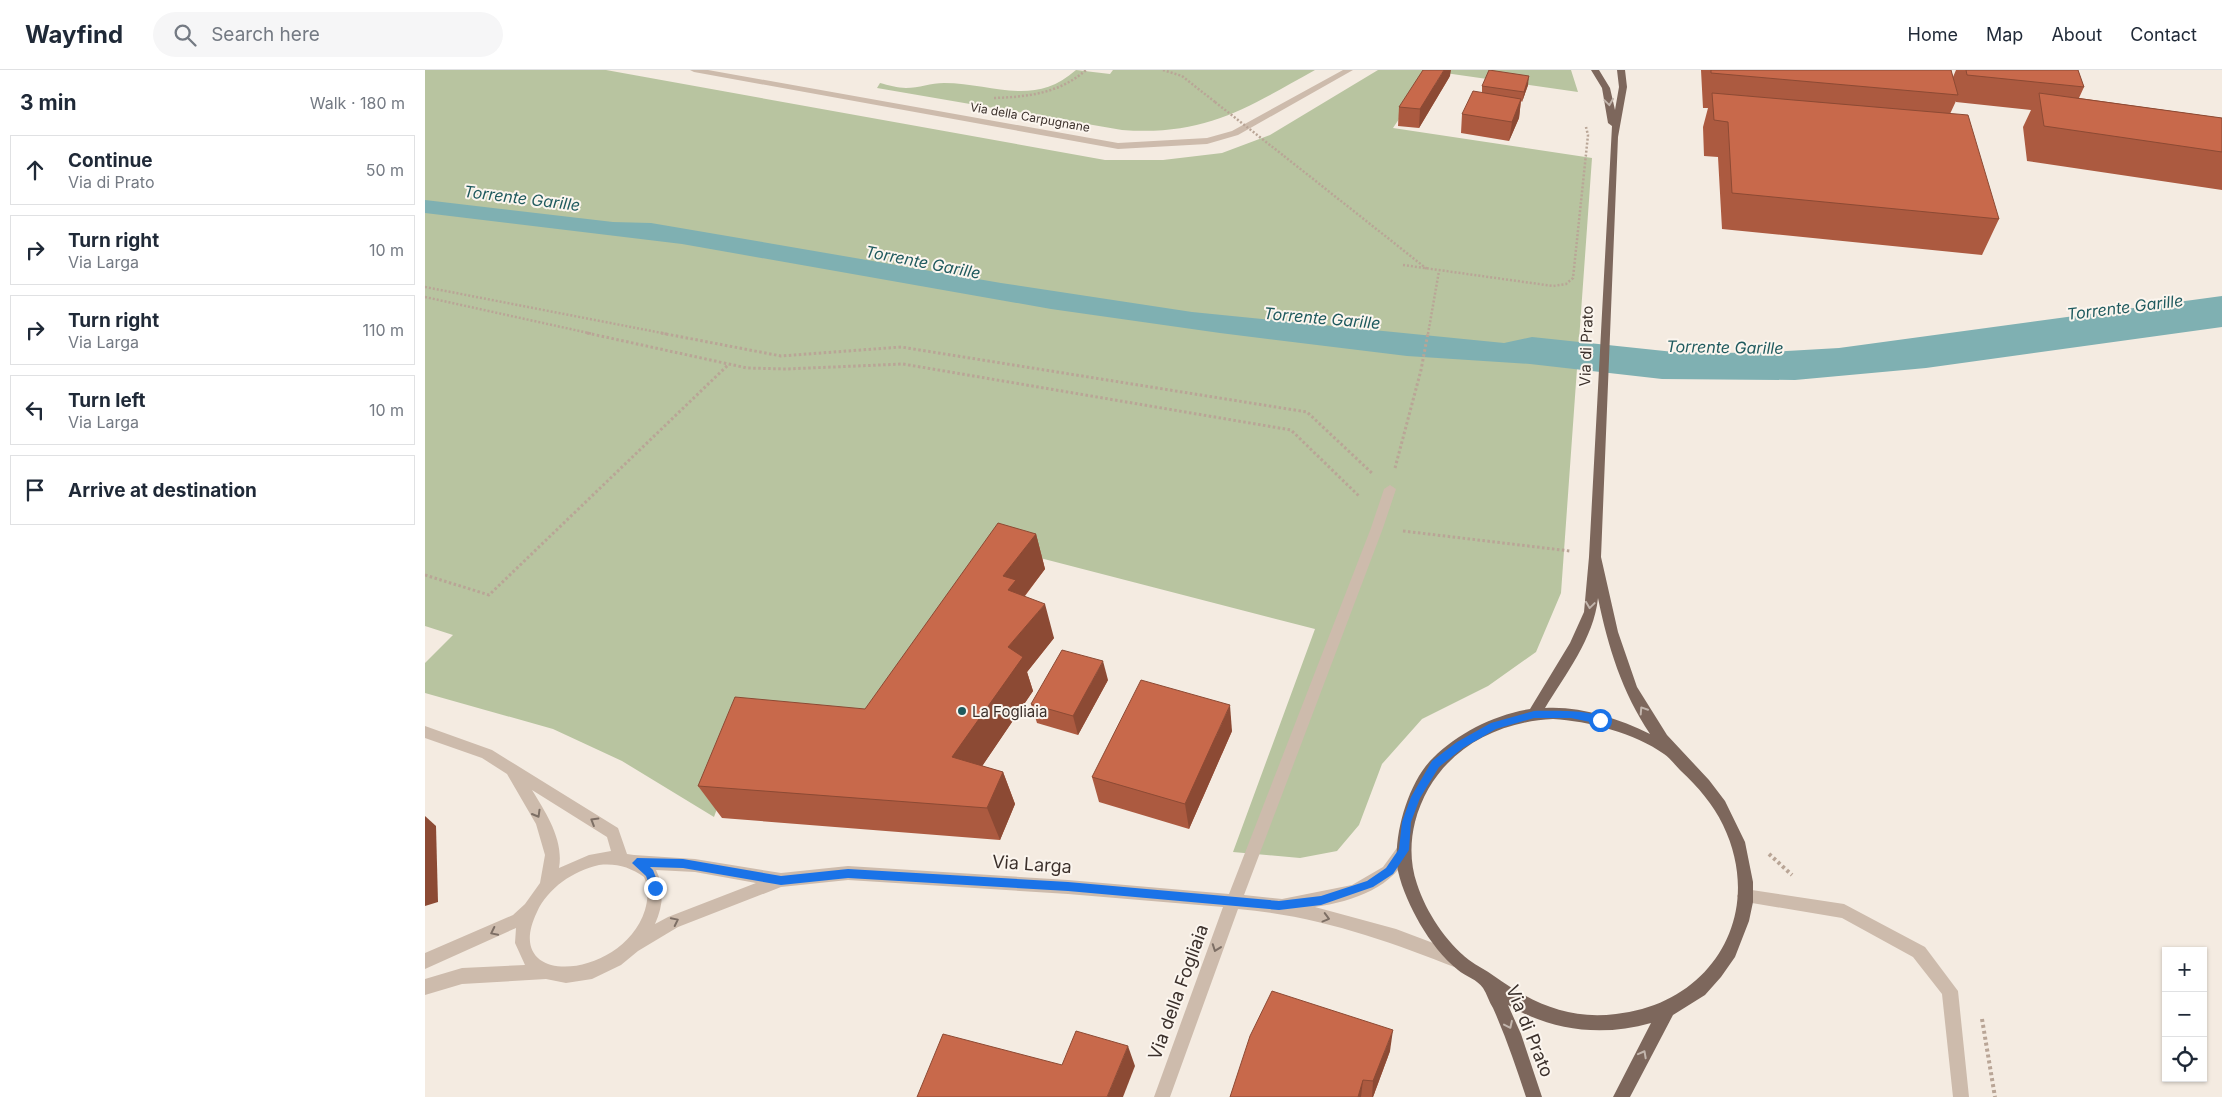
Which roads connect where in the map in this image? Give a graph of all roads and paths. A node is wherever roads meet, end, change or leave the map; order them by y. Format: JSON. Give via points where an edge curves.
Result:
{"nodes":[{"id":1,"x":694,"y":70,"type":"edge"},
{"id":2,"x":1086,"y":70,"type":"edge"},
{"id":3,"x":1163,"y":70,"type":"edge"},
{"id":4,"x":1349,"y":70,"type":"edge"},
{"id":5,"x":1595,"y":70,"type":"edge"},
{"id":6,"x":1621,"y":70,"type":"edge"},
{"id":7,"x":991,"y":98,"type":"dead end"},
{"id":8,"x":1585,"y":121,"type":"dead end"},
{"id":9,"x":1614,"y":137,"type":"junction"},
{"id":10,"x":1403,"y":265,"type":"dead end"},
{"id":11,"x":1429,"y":270,"type":"junction"},
{"id":12,"x":1439,"y":272,"type":"junction"},
{"id":13,"x":425,"y":286,"type":"edge"},
{"id":14,"x":425,"y":297,"type":"edge"},
{"id":15,"x":729,"y":364,"type":"junction"},
{"id":16,"x":1390,"y":489,"type":"junction"},
{"id":17,"x":1379,"y":522,"type":"junction"},
{"id":18,"x":1577,"y":552,"type":"dead end"},
{"id":19,"x":1595,"y":557,"type":"junction"},
{"id":20,"x":425,"y":575,"type":"edge"},
{"id":21,"x":1534,"y":714,"type":"junction"},
{"id":22,"x":425,"y":732,"type":"edge"},
{"id":23,"x":1670,"y":750,"type":"junction"},
{"id":24,"x":513,"y":772,"type":"junction"},
{"id":25,"x":1763,"y":847,"type":"dead end"},
{"id":26,"x":1404,"y":850,"type":"junction"},
{"id":27,"x":621,"y":858,"type":"junction"},
{"id":28,"x":637,"y":863,"type":"junction"},
{"id":29,"x":781,"y":880,"type":"junction"},
{"id":30,"x":1797,"y":880,"type":"dead end"},
{"id":31,"x":546,"y":888,"type":"junction"},
{"id":32,"x":1745,"y":896,"type":"junction"},
{"id":33,"x":1233,"y":902,"type":"junction"},
{"id":34,"x":533,"y":904,"type":"junction"},
{"id":35,"x":1279,"y":905,"type":"junction"},
{"id":36,"x":633,"y":945,"type":"junction"},
{"id":37,"x":425,"y":961,"type":"edge"},
{"id":38,"x":1459,"y":961,"type":"junction"},
{"id":39,"x":545,"y":972,"type":"junction"},
{"id":40,"x":1488,"y":981,"type":"junction"},
{"id":41,"x":425,"y":987,"type":"edge"},
{"id":42,"x":1667,"y":1010,"type":"junction"},
{"id":43,"x":1980,"y":1014,"type":"dead end"},
{"id":44,"x":1161,"y":1097,"type":"edge"},
{"id":45,"x":1534,"y":1097,"type":"edge"},
{"id":46,"x":1621,"y":1097,"type":"edge"},
{"id":47,"x":1961,"y":1097,"type":"edge"},
{"id":48,"x":1995,"y":1097,"type":"edge"}],
"edges":[{"from":1,"to":4,"type":"street","name":"Via della Carpugnane","via":[[1118,146],[1207,141],[1235,134]]},
{"from":2,"to":7,"type":"path","via":[[1069,83],[1045,92]]},
{"from":3,"to":11,"type":"path","bridge":true,"via":[[1182,76]]},
{"from":5,"to":9,"type":"main road","name":"Via di Prato","one_way":true,"via":[[1607,89]]},
{"from":6,"to":9,"type":"main road","name":"Via di Prato","via":[[1623,87]]},
{"from":8,"to":12,"type":"path","via":[[1588,135],[1573,278],[1566,284],[1553,286]]},
{"from":9,"to":19,"type":"main road","name":"Via di Prato"},
{"from":10,"to":11,"type":"path"},
{"from":11,"to":12,"type":"path"},
{"from":12,"to":16,"type":"path","via":[[1421,370]]},
{"from":13,"to":16,"type":"path","via":[[781,356],[901,347],[1307,412]]},
{"from":14,"to":15,"type":"path"},
{"from":15,"to":17,"type":"path","via":[[776,371],[903,364],[1291,430]]},
{"from":15,"to":20,"type":"path","via":[[489,595]]},
{"from":16,"to":17,"type":"street","name":"Via della Fogliaia"},
{"from":17,"to":18,"type":"path"},
{"from":17,"to":33,"type":"street","name":"Via della Fogliaia"},
{"from":19,"to":21,"type":"main road","name":"Via di Prato","one_way":true,"via":[[1590,612],[1576,645]]},
{"from":23,"to":19,"type":"main road","name":"Via di Prato","one_way":true,"via":[[1639,705],[1624,673],[1613,641]]},
{"from":21,"to":23,"type":"main road","name":"Via di Prato","via":[[1571,715],[1608,722]]},
{"from":21,"to":26,"type":"main road","name":"Via di Prato","via":[[1494,726],[1435,764],[1406,822]]},
{"from":22,"to":24,"type":"street","via":[[487,754]]},
{"from":23,"to":32,"type":"main road","name":"Via di Prato","via":[[1711,792],[1728,819],[1745,872]]},
{"from":27,"to":24,"type":"street","one_way":true,"via":[[613,833]]},
{"from":24,"to":31,"type":"street","one_way":true,"via":[[542,821],[552,849]]},
{"from":25,"to":30,"type":"path"},
{"from":26,"to":35,"type":"street","name":"Via Larga","via":[[1389,871],[1370,884],[1321,900]]},
{"from":26,"to":38,"type":"main road","name":"Via di Prato","via":[[1407,873],[1416,899],[1435,933]]},
{"from":27,"to":28,"type":"street","name":"Via Larga"},
{"from":27,"to":31,"type":"street","name":"Via Larga","via":[[583,863]]},
{"from":28,"to":29,"type":"street","name":"Via Larga","via":[[683,864]]},
{"from":28,"to":36,"type":"street","name":"Via Larga","via":[[650,874],[655,888],[655,906],[647,926]]},
{"from":29,"to":33,"type":"street","name":"Via Larga","via":[[848,873],[918,876]]},
{"from":36,"to":29,"type":"street","name":"Via Larga","one_way":true,"via":[[681,918]]},
{"from":31,"to":34,"type":"street","name":"Via Larga"},
{"from":32,"to":42,"type":"main road","name":"Via di Prato","via":[[1739,930],[1724,964],[1697,993]]},
{"from":32,"to":47,"type":"street","via":[[1844,911],[1919,952],[1950,990]]},
{"from":33,"to":35,"type":"street","name":"Via Larga"},
{"from":33,"to":44,"type":"street","name":"Via della Fogliaia","one_way":true},
{"from":34,"to":37,"type":"street","name":"Via Larga","one_way":true,"via":[[518,920]]},
{"from":34,"to":39,"type":"street","name":"Via Larga","via":[[523,929],[524,952],[532,964]]},
{"from":35,"to":38,"type":"street","name":"Via Larga","one_way":true,"via":[[1396,936]]},
{"from":36,"to":39,"type":"street","name":"Via Larga","via":[[593,971],[569,975]]},
{"from":38,"to":40,"type":"main road","name":"Via di Prato"},
{"from":39,"to":41,"type":"street","name":"Via Larga","via":[[462,976]]},
{"from":40,"to":42,"type":"main road","name":"Via di Prato","via":[[1519,1003],[1551,1016],[1588,1023],[1619,1024]]},
{"from":40,"to":45,"type":"main road","name":"Via di Prato","one_way":true,"via":[[1513,1034]]},
{"from":46,"to":42,"type":"main road","one_way":true},
{"from":43,"to":48,"type":"path","via":[[1985,1023]]}]}
